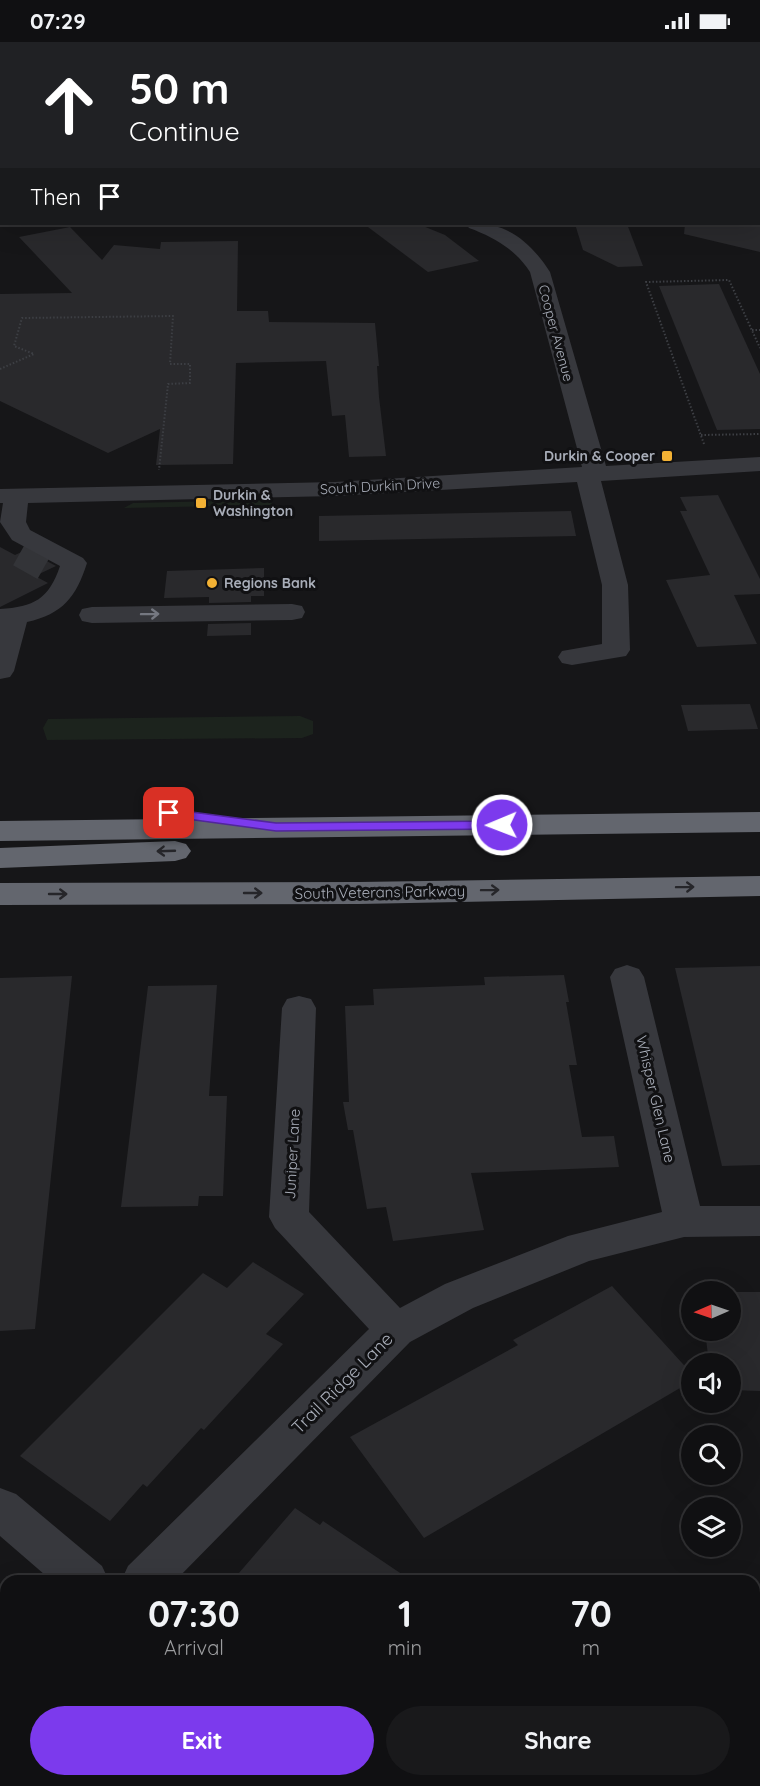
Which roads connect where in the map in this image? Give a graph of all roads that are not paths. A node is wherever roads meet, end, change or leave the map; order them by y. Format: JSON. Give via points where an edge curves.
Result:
{"nodes":[{"id":1,"x":478,"y":225,"type":"edge"},
{"id":2,"x":760,"y":464,"type":"edge"},
{"id":3,"x":592,"y":473,"type":"junction"},
{"id":4,"x":8,"y":496,"type":"edge"},
{"id":5,"x":9,"y":543,"type":"edge"},
{"id":6,"x":292,"y":612,"type":"dead end"},
{"id":7,"x":92,"y":615,"type":"dead end"},
{"id":8,"x":8,"y":617,"type":"edge"},
{"id":9,"x":572,"y":657,"type":"dead end"},
{"id":10,"x":1,"y":661,"type":"edge"},
{"id":11,"x":0,"y":815,"type":"edge"},
{"id":12,"x":760,"y":822,"type":"edge"},
{"id":13,"x":644,"y":823,"type":"junction"},
{"id":14,"x":276,"y":827,"type":"junction"},
{"id":15,"x":0,"y":831,"type":"edge"},
{"id":16,"x":0,"y":858,"type":"edge"},
{"id":17,"x":760,"y":886,"type":"edge"},
{"id":18,"x":0,"y":894,"type":"edge"},
{"id":19,"x":627,"y":977,"type":"dead end"},
{"id":20,"x":299,"y":1008,"type":"dead end"},
{"id":21,"x":760,"y":1221,"type":"edge"},
{"id":22,"x":684,"y":1222,"type":"junction"},
{"id":23,"x":395,"y":1330,"type":"junction"},
{"id":24,"x":0,"y":1508,"type":"edge"},
{"id":25,"x":79,"y":1575,"type":"edge"},
{"id":26,"x":150,"y":1575,"type":"edge"}],
"edges":[{"from":1,"to":3,"type":"street","name":"Cooper Avenue","via":[[510,240],[540,272]]},
{"from":2,"to":3,"type":"street","name":"South Durkin Drive"},
{"from":3,"to":4,"type":"street","name":"South Durkin Drive","via":[[335,489]]},
{"from":3,"to":9,"type":"street","name":"Cooper Avenue","via":[[615,585],[616,650]]},
{"from":4,"to":5,"type":"street","via":[[13,522]]},
{"from":5,"to":8,"type":"street","via":[[74,563],[60,575],[56,602]]},
{"from":7,"to":6,"type":"street","one_way":true},
{"from":8,"to":10,"type":"street"},
{"from":11,"to":14,"type":"highway","via":[[169,813]]},
{"from":12,"to":13,"type":"highway"},
{"from":13,"to":14,"type":"highway"},
{"from":13,"to":16,"type":"highway","one_way":true,"via":[[380,842]]},
{"from":14,"to":15,"type":"highway"},
{"from":18,"to":17,"type":"highway","name":"South Veterans Parkway","one_way":true},
{"from":19,"to":22,"type":"street","name":"Whisper Glen Lane"},
{"from":20,"to":23,"type":"street","name":"Juniper Lane","via":[[289,1217]]},
{"from":21,"to":22,"type":"street","name":"Trail Ridge Lane"},
{"from":22,"to":23,"type":"street","name":"Trail Ridge Lane","via":[[582,1247],[459,1296]]},
{"from":23,"to":26,"type":"street","name":"Trail Ridge Lane"},
{"from":24,"to":25,"type":"street"}]}
